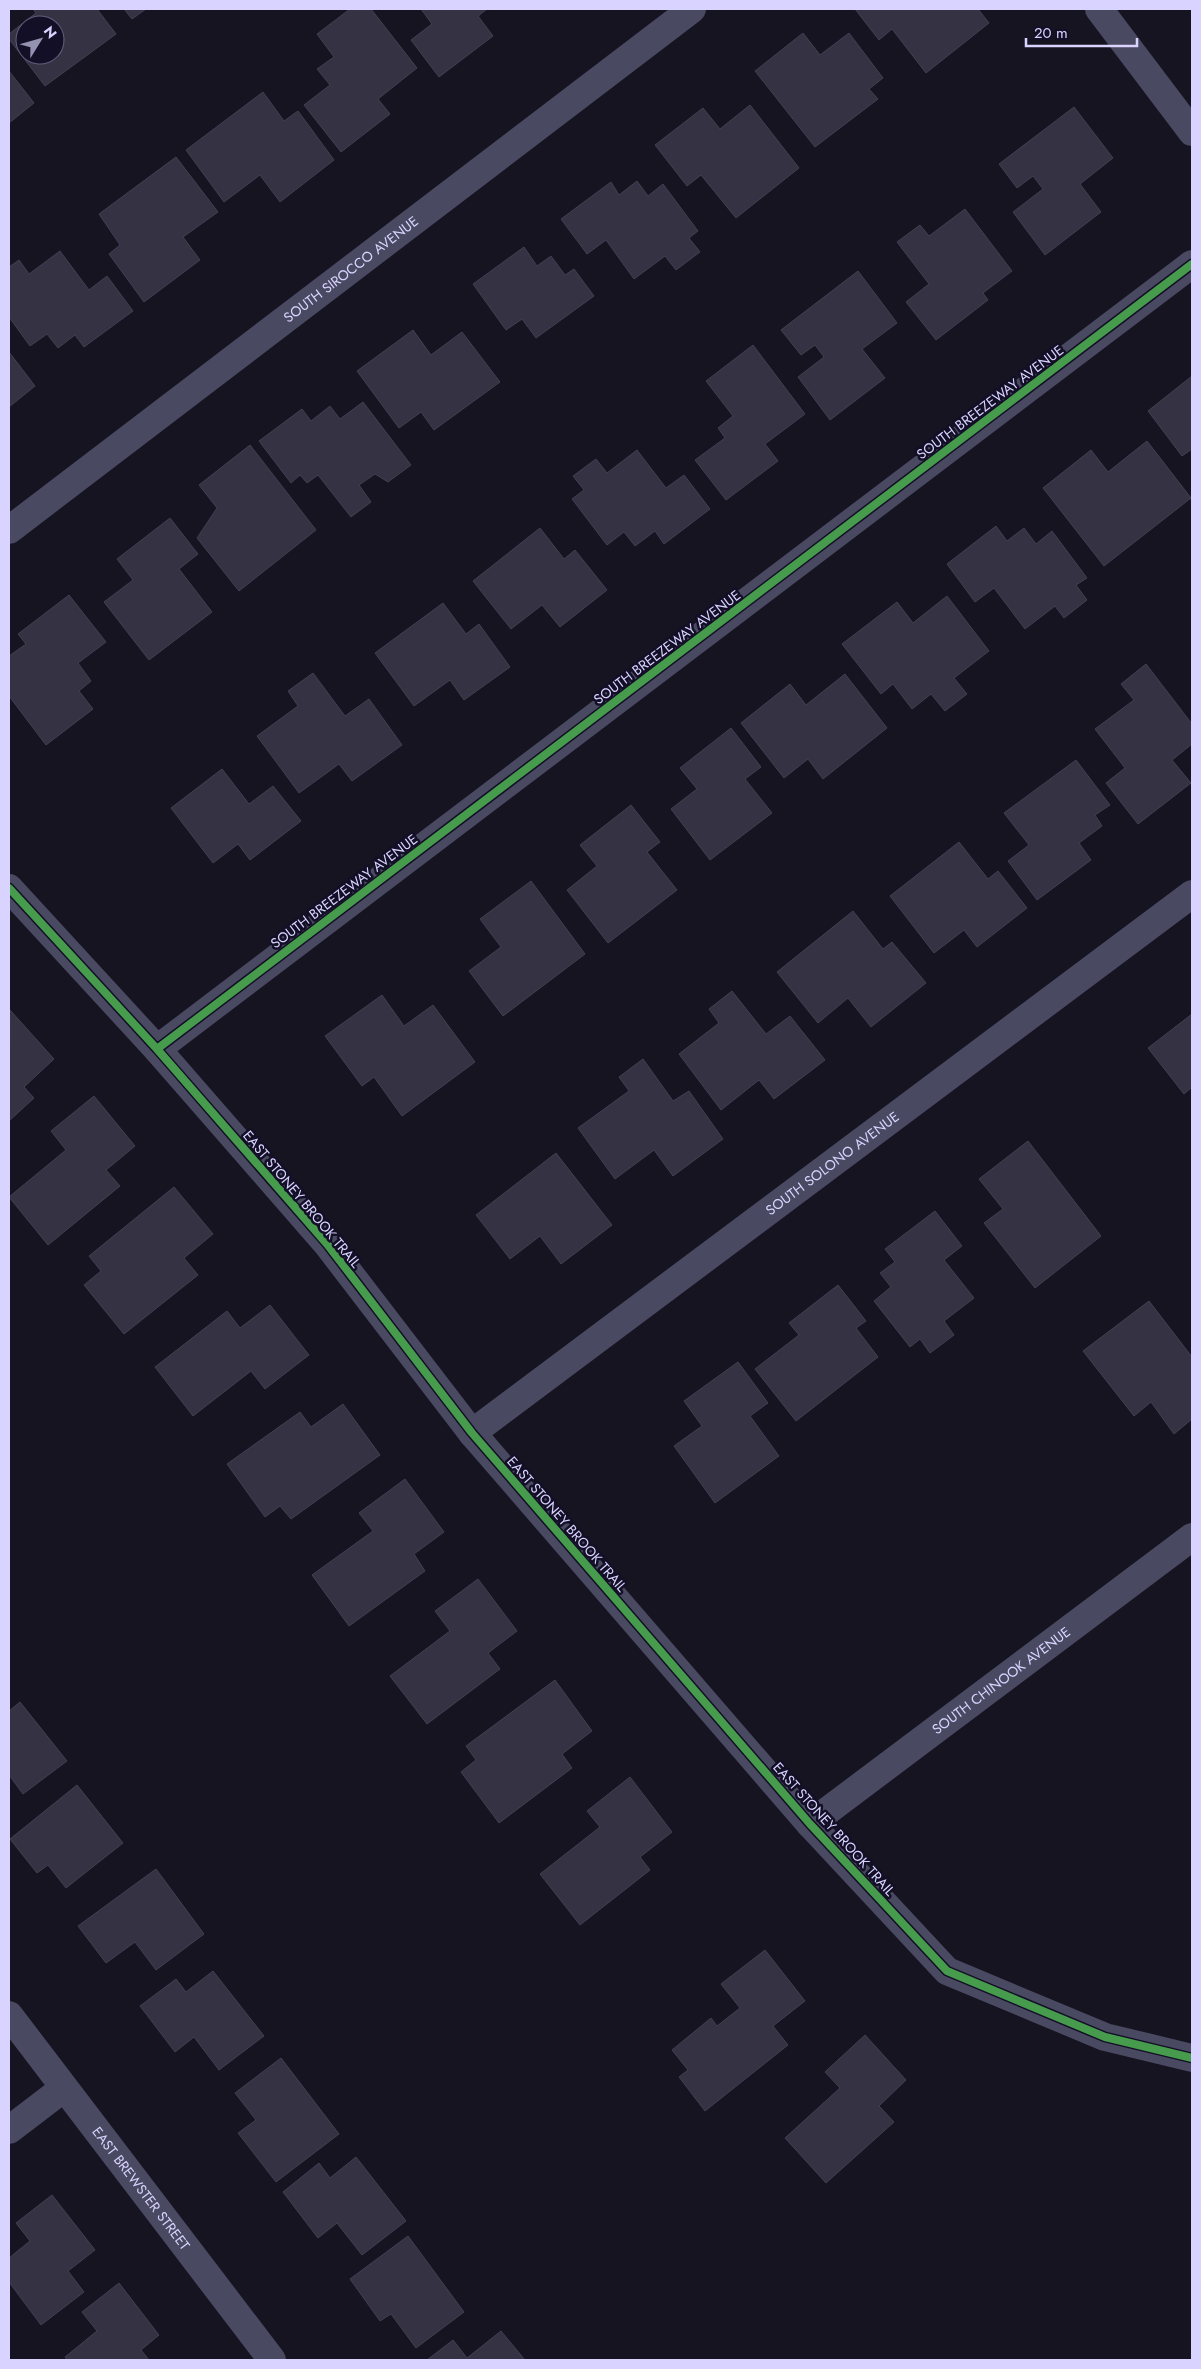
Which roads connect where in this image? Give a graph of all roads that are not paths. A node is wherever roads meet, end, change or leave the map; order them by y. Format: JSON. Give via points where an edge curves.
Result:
{"nodes":[{"id":1,"x":692,"y":9,"type":"edge"},
{"id":2,"x":1099,"y":9,"type":"edge"},
{"id":3,"x":1192,"y":132,"type":"edge"},
{"id":4,"x":1192,"y":264,"type":"edge"},
{"id":5,"x":9,"y":530,"type":"edge"},
{"id":6,"x":9,"y":888,"type":"edge"},
{"id":7,"x":1192,"y":894,"type":"edge"},
{"id":8,"x":157,"y":1049,"type":"junction"},
{"id":9,"x":472,"y":1433,"type":"junction"},
{"id":10,"x":1192,"y":1537,"type":"edge"},
{"id":11,"x":810,"y":1824,"type":"junction"},
{"id":12,"x":9,"y":2016,"type":"edge"},
{"id":13,"x":1192,"y":2058,"type":"edge"},
{"id":14,"x":64,"y":2088,"type":"junction"},
{"id":15,"x":9,"y":2130,"type":"edge"},
{"id":16,"x":272,"y":2360,"type":"edge"}],
"edges":[{"from":1,"to":5,"type":"street","name":"SOUTH SIROCCO AVENUE"},
{"from":2,"to":3,"type":"street"},
{"from":4,"to":8,"type":"street","name":"SOUTH BREEZEWAY AVENUE"},
{"from":6,"to":8,"type":"street","name":"EAST STONEY BROOK TRAIL"},
{"from":7,"to":9,"type":"street","name":"SOUTH SOLONO AVENUE"},
{"from":8,"to":9,"type":"street","name":"EAST STONEY BROOK TRAIL","via":[[327,1244]]},
{"from":9,"to":11,"type":"street","name":"EAST STONEY BROOK TRAIL"},
{"from":10,"to":11,"type":"street","name":"SOUTH CHINOOK AVENUE"},
{"from":11,"to":13,"type":"street","name":"EAST STONEY BROOK TRAIL","via":[[947,1971],[1105,2037]]},
{"from":12,"to":14,"type":"street","name":"EAST BREWSTER STREET"},
{"from":14,"to":15,"type":"street"},
{"from":14,"to":16,"type":"street","name":"EAST BREWSTER STREET"}]}
